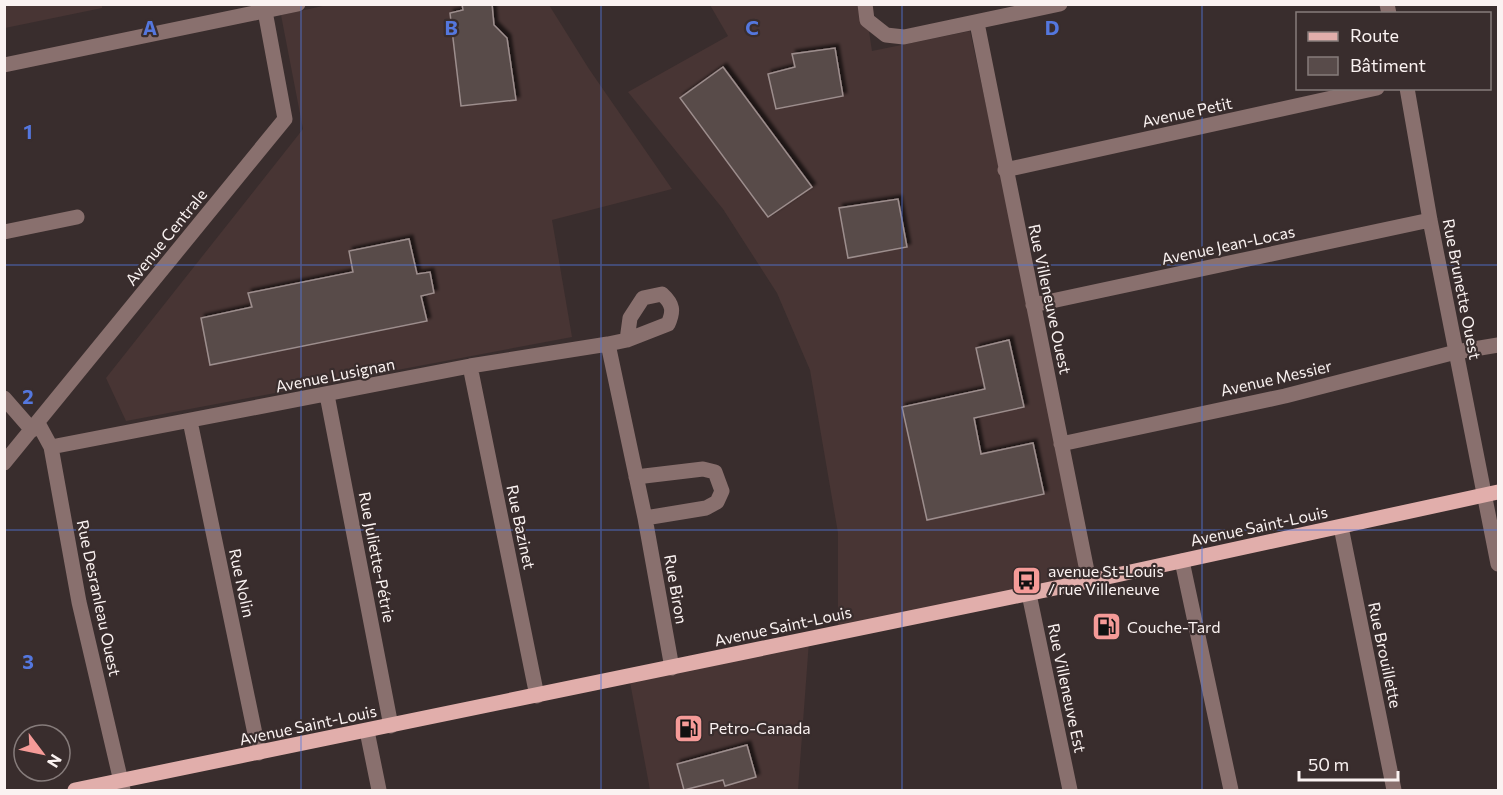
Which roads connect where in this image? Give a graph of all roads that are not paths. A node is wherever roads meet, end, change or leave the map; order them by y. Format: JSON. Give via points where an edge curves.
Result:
{"nodes":[{"id":1,"x":298,"y":4,"type":"edge"},
{"id":2,"x":865,"y":4,"type":"edge"},
{"id":3,"x":1060,"y":4,"type":"edge"},
{"id":4,"x":265,"y":11,"type":"junction"},
{"id":5,"x":976,"y":23,"type":"junction"},
{"id":6,"x":4,"y":65,"type":"edge"},
{"id":7,"x":1368,"y":90,"type":"edge"},
{"id":8,"x":1407,"y":90,"type":"edge"},
{"id":9,"x":1005,"y":170,"type":"junction"},
{"id":10,"x":77,"y":217,"type":"dead end"},
{"id":11,"x":1430,"y":220,"type":"junction"},
{"id":12,"x":4,"y":232,"type":"edge"},
{"id":13,"x":1033,"y":304,"type":"junction"},
{"id":14,"x":627,"y":340,"type":"dead end"},
{"id":15,"x":608,"y":344,"type":"junction"},
{"id":16,"x":1498,"y":345,"type":"edge"},
{"id":17,"x":1456,"y":352,"type":"junction"},
{"id":18,"x":470,"y":366,"type":"junction"},
{"id":19,"x":327,"y":395,"type":"junction"},
{"id":20,"x":4,"y":398,"type":"edge"},
{"id":21,"x":189,"y":421,"type":"junction"},
{"id":22,"x":35,"y":426,"type":"junction"},
{"id":23,"x":1061,"y":444,"type":"junction"},
{"id":24,"x":51,"y":447,"type":"junction"},
{"id":25,"x":4,"y":463,"type":"edge"},
{"id":26,"x":636,"y":477,"type":"junction"},
{"id":27,"x":1491,"y":494,"type":"edge"},
{"id":28,"x":645,"y":518,"type":"junction"},
{"id":29,"x":1341,"y":527,"type":"junction"},
{"id":30,"x":1182,"y":561,"type":"junction"},
{"id":31,"x":1498,"y":564,"type":"edge"},
{"id":32,"x":1089,"y":581,"type":"junction"},
{"id":33,"x":1029,"y":594,"type":"junction"},
{"id":34,"x":672,"y":668,"type":"junction"},
{"id":35,"x":537,"y":696,"type":"junction"},
{"id":36,"x":392,"y":726,"type":"junction"},
{"id":37,"x":367,"y":731,"type":"junction"},
{"id":38,"x":259,"y":753,"type":"junction"},
{"id":39,"x":123,"y":786,"type":"edge"},
{"id":40,"x":75,"y":790,"type":"edge"},
{"id":41,"x":379,"y":790,"type":"edge"},
{"id":42,"x":1070,"y":790,"type":"edge"},
{"id":43,"x":1231,"y":790,"type":"edge"},
{"id":44,"x":1394,"y":790,"type":"edge"}],
"edges":[{"from":1,"to":4,"type":"street"},
{"from":2,"to":5,"type":"street","via":[[867,20],[886,34],[904,36]]},
{"from":3,"to":5,"type":"street"},
{"from":4,"to":6,"type":"street"},
{"from":4,"to":22,"type":"street","name":"Avenue Centrale","via":[[285,119]]},
{"from":5,"to":9,"type":"street","name":"Rue Villeneuve Ouest"},
{"from":7,"to":9,"type":"street","name":"Avenue Petit"},
{"from":8,"to":11,"type":"street","name":"Rue Brunette Ouest"},
{"from":9,"to":13,"type":"street","name":"Rue Villeneuve Ouest"},
{"from":10,"to":12,"type":"street"},
{"from":11,"to":13,"type":"street","name":"Avenue Jean-Locas"},
{"from":11,"to":17,"type":"street","name":"Rue Brunette Ouest"},
{"from":13,"to":23,"type":"street","name":"Rue Villeneuve Ouest"},
{"from":14,"to":15,"type":"street","name":"Avenue Lusignan"},
{"from":15,"to":18,"type":"street","name":"Avenue Lusignan"},
{"from":15,"to":26,"type":"street","name":"Rue Biron"},
{"from":16,"to":17,"type":"street","name":"Avenue Messier"},
{"from":17,"to":23,"type":"street","name":"Avenue Messier","via":[[1285,396]]},
{"from":17,"to":27,"type":"street","name":"Rue Brunette Ouest"},
{"from":18,"to":19,"type":"street","name":"Avenue Lusignan"},
{"from":18,"to":35,"type":"street","name":"Rue Bazinet"},
{"from":19,"to":21,"type":"street","name":"Avenue Lusignan"},
{"from":19,"to":36,"type":"street","name":"Rue Juliette-Pétrie"},
{"from":20,"to":22,"type":"street","name":"Rue Desranleau Ouest"},
{"from":21,"to":24,"type":"street","name":"Avenue Lusignan"},
{"from":21,"to":38,"type":"street","name":"Rue Nolin"},
{"from":22,"to":24,"type":"street","name":"Rue Desranleau Ouest"},
{"from":22,"to":25,"type":"street","name":"Avenue Centrale"},
{"from":23,"to":32,"type":"street","name":"Rue Villeneuve Ouest"},
{"from":24,"to":39,"type":"street","name":"Rue Desranleau Ouest","via":[[79,602]]},
{"from":26,"to":28,"type":"street","name":"Rue Biron"},
{"from":26,"to":28,"type":"street","via":[[703,469],[716,472],[722,491],[717,502],[706,508]]},
{"from":27,"to":29,"type":"main road","name":"Avenue Saint-Louis"},
{"from":27,"to":31,"type":"street","name":"Rue Brunette Ouest"},
{"from":28,"to":34,"type":"street","name":"Rue Biron"},
{"from":29,"to":30,"type":"main road","name":"Avenue Saint-Louis"},
{"from":29,"to":44,"type":"street","name":"Rue Brouillette"},
{"from":30,"to":32,"type":"main road","name":"Avenue Saint-Louis"},
{"from":30,"to":43,"type":"street"},
{"from":32,"to":33,"type":"main road","name":"Avenue Saint-Louis"},
{"from":33,"to":34,"type":"main road","name":"Avenue Saint-Louis"},
{"from":33,"to":42,"type":"street","name":"Rue Villeneuve Est"},
{"from":34,"to":35,"type":"main road","name":"Avenue Saint-Louis"},
{"from":35,"to":36,"type":"main road","name":"Avenue Saint-Louis"},
{"from":36,"to":37,"type":"main road","name":"Avenue Saint-Louis"},
{"from":37,"to":38,"type":"main road","name":"Avenue Saint-Louis"},
{"from":37,"to":41,"type":"street"},
{"from":38,"to":39,"type":"main road","name":"Avenue Saint-Louis"},
{"from":39,"to":40,"type":"main road","name":"Avenue Saint-Louis"}]}
